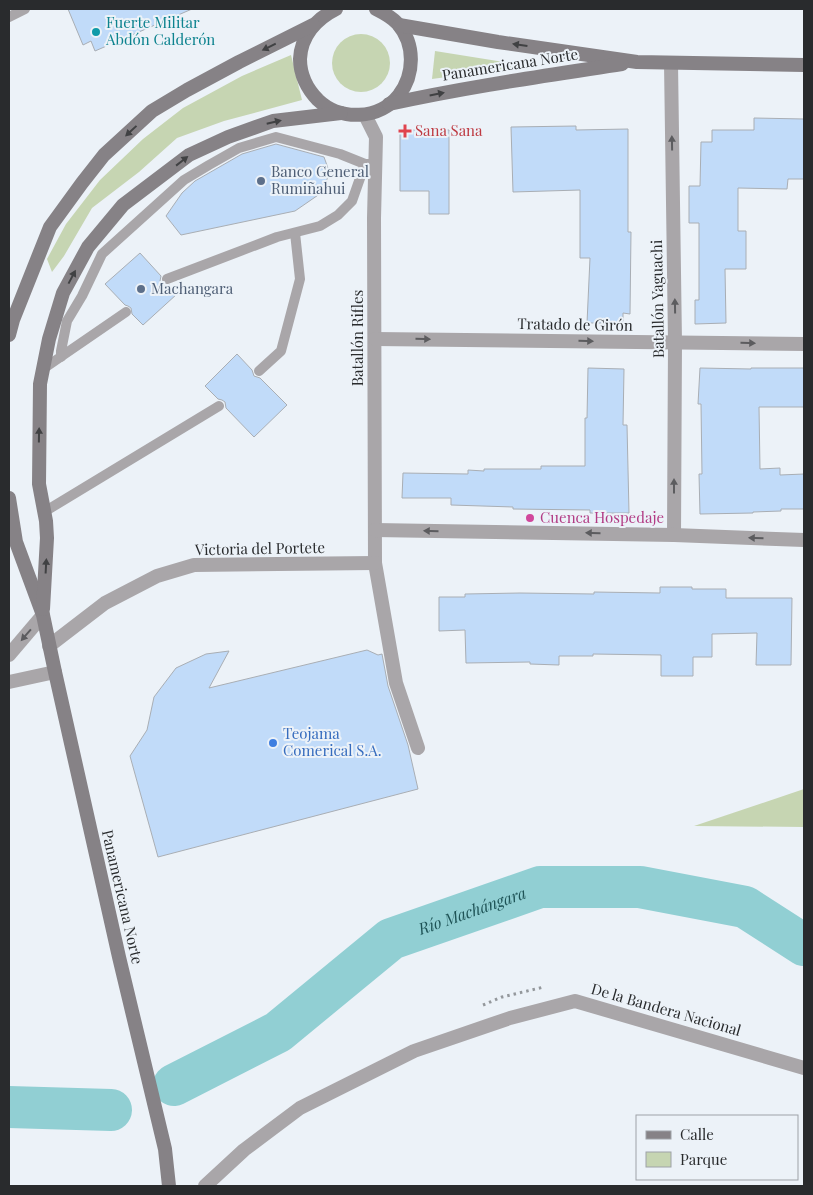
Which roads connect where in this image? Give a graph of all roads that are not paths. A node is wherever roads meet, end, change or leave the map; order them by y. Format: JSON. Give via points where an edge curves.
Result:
{"nodes":[{"id":1,"x":25,"y":9,"type":"edge"},
{"id":2,"x":376,"y":9,"type":"edge"},
{"id":3,"x":331,"y":10,"type":"edge"},
{"id":4,"x":9,"y":17,"type":"edge"},
{"id":5,"x":393,"y":17,"type":"edge"},
{"id":6,"x":313,"y":26,"type":"junction"},
{"id":7,"x":637,"y":62,"type":"junction"},
{"id":8,"x":672,"y":63,"type":"junction"},
{"id":9,"x":804,"y":65,"type":"edge"},
{"id":10,"x":389,"y":104,"type":"junction"},
{"id":11,"x":340,"y":113,"type":"junction"},
{"id":12,"x":365,"y":115,"type":"junction"},
{"id":13,"x":370,"y":164,"type":"junction"},
{"id":14,"x":295,"y":233,"type":"junction"},
{"id":15,"x":167,"y":279,"type":"dead end"},
{"id":16,"x":126,"y":312,"type":"dead end"},
{"id":17,"x":9,"y":335,"type":"edge"},
{"id":18,"x":374,"y":339,"type":"junction"},
{"id":19,"x":675,"y":342,"type":"junction"},
{"id":20,"x":804,"y":344,"type":"edge"},
{"id":21,"x":61,"y":357,"type":"junction"},
{"id":22,"x":43,"y":369,"type":"junction"},
{"id":23,"x":259,"y":371,"type":"dead end"},
{"id":24,"x":219,"y":406,"type":"dead end"},
{"id":25,"x":9,"y":498,"type":"edge"},
{"id":26,"x":44,"y":512,"type":"junction"},
{"id":27,"x":375,"y":530,"type":"junction"},
{"id":28,"x":674,"y":535,"type":"junction"},
{"id":29,"x":804,"y":540,"type":"edge"},
{"id":30,"x":375,"y":563,"type":"junction"},
{"id":31,"x":43,"y":615,"type":"junction"},
{"id":32,"x":49,"y":646,"type":"junction"},
{"id":33,"x":9,"y":655,"type":"edge"},
{"id":34,"x":55,"y":672,"type":"junction"},
{"id":35,"x":9,"y":682,"type":"edge"},
{"id":36,"x":418,"y":748,"type":"dead end"},
{"id":37,"x":804,"y":1068,"type":"edge"},
{"id":38,"x":168,"y":1186,"type":"edge"},
{"id":39,"x":205,"y":1186,"type":"edge"}],
"edges":[{"from":1,"to":4,"type":"lane"},
{"from":2,"to":5,"type":"main road","name":"Panamericana Norte"},
{"from":3,"to":6,"type":"main road","name":"Panamericana Norte"},
{"from":7,"to":5,"type":"main road","name":"Panamericana Norte","one_way":true,"via":[[498,42]]},
{"from":5,"to":10,"type":"main road","name":"Panamericana Norte","via":[[410,47],[411,64],[408,80]]},
{"from":6,"to":11,"type":"main road","name":"Panamericana Norte","via":[[304,41],[300,59],[303,77],[311,93]]},
{"from":6,"to":17,"type":"main road","name":"Panamericana Norte","one_way":true,"via":[[239,62],[152,111],[104,155],[50,227]]},
{"from":7,"to":8,"type":"main road","name":"Panamericana Norte"},
{"from":10,"to":7,"type":"main road","name":"Panamericana Norte","one_way":true},
{"from":8,"to":9,"type":"main road","name":"Panamericana Norte"},
{"from":19,"to":8,"type":"street","name":"Batallón Yaguachi","one_way":true},
{"from":10,"to":12,"type":"main road","name":"Panamericana Norte"},
{"from":11,"to":12,"type":"main road","name":"Panamericana Norte"},
{"from":22,"to":11,"type":"main road","name":"Panamericana Norte","one_way":true,"via":[[63,293],[88,247],[123,206],[189,155],[228,137],[273,121]]},
{"from":12,"to":13,"type":"street","name":"Batallón Rifles","via":[[376,137]]},
{"from":13,"to":14,"type":"lane","via":[[352,201],[338,215],[320,226]]},
{"from":13,"to":18,"type":"street","name":"Batallón Rifles","via":[[374,218]]},
{"from":13,"to":21,"type":"lane","via":[[276,137],[239,148],[208,165],[184,180],[102,254],[67,321]]},
{"from":14,"to":15,"type":"lane"},
{"from":14,"to":23,"type":"lane","via":[[300,279],[281,351]]},
{"from":16,"to":21,"type":"lane"},
{"from":18,"to":19,"type":"street","name":"Tratado de Girón","one_way":true},
{"from":18,"to":27,"type":"street","name":"Batallón Rifles"},
{"from":19,"to":20,"type":"street","name":"Tratado de Girón","one_way":true},
{"from":28,"to":19,"type":"street","name":"Batallón Yaguachi","one_way":true},
{"from":21,"to":22,"type":"lane"},
{"from":26,"to":22,"type":"main road","name":"Panamericana Norte","one_way":true,"via":[[39,484]]},
{"from":24,"to":26,"type":"lane"},
{"from":25,"to":31,"type":"main road","name":"Panamericana Norte","via":[[16,542]]},
{"from":31,"to":26,"type":"main road","name":"Panamericana Norte","one_way":true,"via":[[47,538]]},
{"from":28,"to":27,"type":"street","one_way":true},
{"from":27,"to":30,"type":"street","name":"Batallón Rifles"},
{"from":29,"to":28,"type":"street","one_way":true},
{"from":30,"to":32,"type":"street","name":"Victoria del Portete","via":[[194,565],[157,576],[105,602]]},
{"from":30,"to":36,"type":"street","name":"Batallón Rifles","via":[[396,683]]},
{"from":31,"to":32,"type":"main road","name":"Panamericana Norte"},
{"from":31,"to":33,"type":"street","one_way":true},
{"from":32,"to":34,"type":"main road","name":"Panamericana Norte"},
{"from":34,"to":35,"type":"street"},
{"from":34,"to":38,"type":"main road","name":"Panamericana Norte","via":[[165,1149]]},
{"from":37,"to":39,"type":"street","name":"De la Bandera Nacional","via":[[575,1001],[510,1018],[414,1051],[300,1108],[244,1150]]}]}
